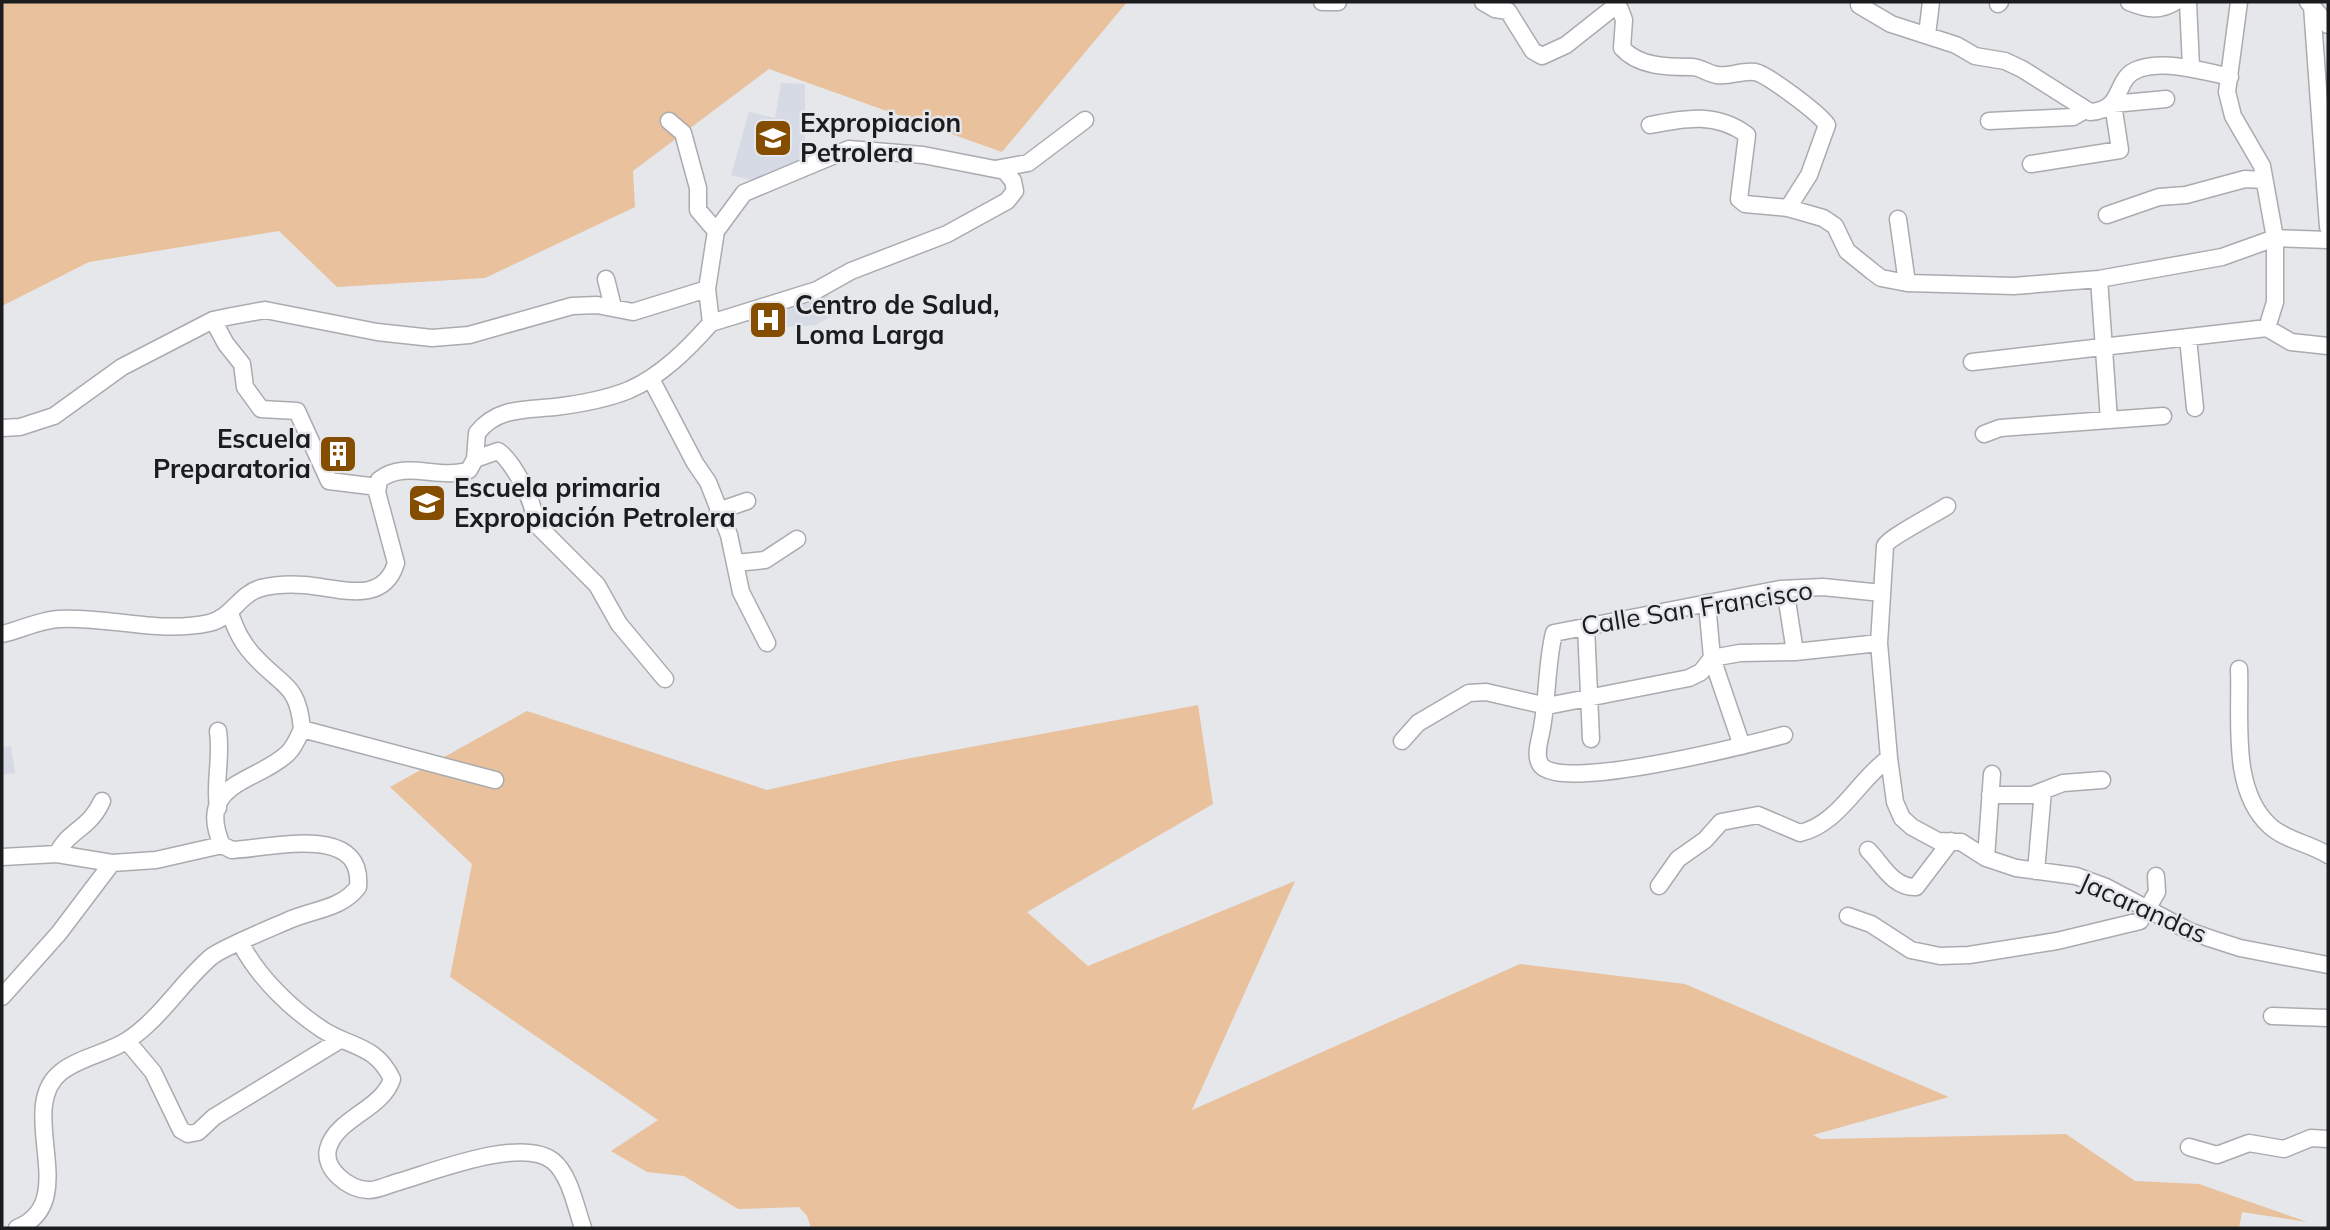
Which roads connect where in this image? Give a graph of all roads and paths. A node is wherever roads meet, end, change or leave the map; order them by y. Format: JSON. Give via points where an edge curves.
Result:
{"nodes":[{"id":1,"x":1322,"y":2,"type":"edge"},
{"id":2,"x":1338,"y":2,"type":"edge"},
{"id":3,"x":1483,"y":2,"type":"edge"},
{"id":4,"x":1931,"y":2,"type":"edge"},
{"id":5,"x":2129,"y":2,"type":"edge"},
{"id":6,"x":2175,"y":2,"type":"edge"},
{"id":7,"x":2188,"y":2,"type":"edge"},
{"id":8,"x":2239,"y":2,"type":"edge"},
{"id":9,"x":2316,"y":4,"type":"edge"},
{"id":10,"x":1858,"y":5,"type":"dead end"},
{"id":11,"x":2328,"y":25,"type":"edge"},
{"id":12,"x":1927,"y":35,"type":"junction"},
{"id":13,"x":2191,"y":66,"type":"junction"},
{"id":14,"x":2230,"y":77,"type":"junction"},
{"id":15,"x":2166,"y":99,"type":"dead end"},
{"id":16,"x":2113,"y":104,"type":"junction"},
{"id":17,"x":2085,"y":110,"type":"junction"},
{"id":18,"x":1085,"y":120,"type":"dead end"},
{"id":19,"x":669,"y":121,"type":"dead end"},
{"id":20,"x":1989,"y":121,"type":"dead end"},
{"id":21,"x":1650,"y":125,"type":"dead end"},
{"id":22,"x":2031,"y":164,"type":"dead end"},
{"id":23,"x":995,"y":169,"type":"junction"},
{"id":24,"x":2263,"y":180,"type":"junction"},
{"id":25,"x":1788,"y":208,"type":"junction"},
{"id":26,"x":2107,"y":215,"type":"dead end"},
{"id":27,"x":1898,"y":219,"type":"dead end"},
{"id":28,"x":2328,"y":227,"type":"edge"},
{"id":29,"x":716,"y":231,"type":"junction"},
{"id":30,"x":2275,"y":238,"type":"junction"},
{"id":31,"x":2328,"y":240,"type":"edge"},
{"id":32,"x":606,"y":279,"type":"dead end"},
{"id":33,"x":2099,"y":279,"type":"junction"},
{"id":34,"x":1907,"y":283,"type":"junction"},
{"id":35,"x":707,"y":289,"type":"junction"},
{"id":36,"x":613,"y":307,"type":"junction"},
{"id":37,"x":214,"y":320,"type":"junction"},
{"id":38,"x":711,"y":323,"type":"junction"},
{"id":39,"x":2266,"y":328,"type":"junction"},
{"id":40,"x":2188,"y":338,"type":"junction"},
{"id":41,"x":2328,"y":346,"type":"edge"},
{"id":42,"x":2104,"y":348,"type":"junction"},
{"id":43,"x":1972,"y":362,"type":"dead end"},
{"id":44,"x":651,"y":379,"type":"junction"},
{"id":45,"x":2195,"y":408,"type":"dead end"},
{"id":46,"x":2164,"y":416,"type":"dead end"},
{"id":47,"x":2109,"y":420,"type":"junction"},
{"id":48,"x":2,"y":428,"type":"edge"},
{"id":49,"x":1984,"y":434,"type":"dead end"},
{"id":50,"x":475,"y":458,"type":"junction"},
{"id":51,"x":378,"y":487,"type":"junction"},
{"id":52,"x":747,"y":501,"type":"dead end"},
{"id":53,"x":1947,"y":506,"type":"dead end"},
{"id":54,"x":718,"y":510,"type":"junction"},
{"id":55,"x":797,"y":539,"type":"dead end"},
{"id":56,"x":736,"y":563,"type":"junction"},
{"id":57,"x":1780,"y":589,"type":"junction"},
{"id":58,"x":1882,"y":593,"type":"junction"},
{"id":59,"x":1707,"y":603,"type":"junction"},
{"id":60,"x":230,"y":613,"type":"junction"},
{"id":61,"x":1586,"y":626,"type":"junction"},
{"id":62,"x":2,"y":634,"type":"edge"},
{"id":63,"x":767,"y":643,"type":"dead end"},
{"id":64,"x":1879,"y":643,"type":"junction"},
{"id":65,"x":1795,"y":652,"type":"junction"},
{"id":66,"x":1712,"y":658,"type":"junction"},
{"id":67,"x":2239,"y":669,"type":"dead end"},
{"id":68,"x":665,"y":679,"type":"dead end"},
{"id":69,"x":1588,"y":697,"type":"junction"},
{"id":70,"x":1547,"y":706,"type":"junction"},
{"id":71,"x":302,"y":729,"type":"junction"},
{"id":72,"x":218,"y":731,"type":"dead end"},
{"id":73,"x":1784,"y":735,"type":"dead end"},
{"id":74,"x":1591,"y":739,"type":"dead end"},
{"id":75,"x":1402,"y":741,"type":"dead end"},
{"id":76,"x":1742,"y":746,"type":"junction"},
{"id":77,"x":1889,"y":758,"type":"junction"},
{"id":78,"x":1992,"y":774,"type":"dead end"},
{"id":79,"x":495,"y":780,"type":"dead end"},
{"id":80,"x":2102,"y":780,"type":"dead end"},
{"id":81,"x":2043,"y":791,"type":"junction"},
{"id":82,"x":1990,"y":795,"type":"junction"},
{"id":83,"x":102,"y":801,"type":"dead end"},
{"id":84,"x":218,"y":808,"type":"junction"},
{"id":85,"x":1951,"y":841,"type":"junction"},
{"id":86,"x":222,"y":845,"type":"junction"},
{"id":87,"x":1868,"y":850,"type":"dead end"},
{"id":88,"x":57,"y":854,"type":"junction"},
{"id":89,"x":2328,"y":855,"type":"edge"},
{"id":90,"x":2,"y":858,"type":"edge"},
{"id":91,"x":1986,"y":858,"type":"junction"},
{"id":92,"x":112,"y":863,"type":"junction"},
{"id":93,"x":2036,"y":871,"type":"junction"},
{"id":94,"x":2156,"y":876,"type":"dead end"},
{"id":95,"x":1659,"y":886,"type":"dead end"},
{"id":96,"x":2149,"y":911,"type":"junction"},
{"id":97,"x":1848,"y":916,"type":"dead end"},
{"id":98,"x":241,"y":944,"type":"junction"},
{"id":99,"x":2328,"y":965,"type":"edge"},
{"id":100,"x":2,"y":997,"type":"edge"},
{"id":101,"x":2272,"y":1016,"type":"dead end"},
{"id":102,"x":2328,"y":1017,"type":"edge"},
{"id":103,"x":340,"y":1040,"type":"junction"},
{"id":104,"x":127,"y":1041,"type":"junction"},
{"id":105,"x":2328,"y":1139,"type":"edge"},
{"id":106,"x":2189,"y":1147,"type":"dead end"},
{"id":107,"x":18,"y":1228,"type":"edge"},
{"id":108,"x":583,"y":1228,"type":"edge"}],
"edges":[{"from":1,"to":2,"type":"street"},
{"from":3,"to":25,"type":"street","via":[[1508,11],[1533,51],[1542,56],[1566,45],[1614,7],[1620,9],[1624,20],[1622,48],[1628,55],[1647,63],[1694,67],[1719,76],[1741,71],[1763,75],[1816,111],[1827,125],[1809,175]]},
{"from":4,"to":12,"type":"street"},
{"from":5,"to":6,"type":"street","via":[[2147,9]]},
{"from":7,"to":13,"type":"street"},
{"from":8,"to":14,"type":"street"},
{"from":9,"to":11,"type":"street"},
{"from":9,"to":28,"type":"street"},
{"from":10,"to":12,"type":"street","via":[[1891,24]]},
{"from":12,"to":17,"type":"street","via":[[1975,55],[2006,61]]},
{"from":13,"to":14,"type":"street"},
{"from":13,"to":16,"type":"street","via":[[2139,69],[2127,76]]},
{"from":14,"to":24,"type":"street","via":[[2227,92],[2233,116],[2262,166]]},
{"from":15,"to":16,"type":"street"},
{"from":16,"to":17,"type":"street","via":[[2101,111]]},
{"from":16,"to":22,"type":"street","via":[[2120,150]]},
{"from":17,"to":20,"type":"street","via":[[2073,117]]},
{"from":18,"to":23,"type":"street","via":[[1028,163]]},
{"from":19,"to":29,"type":"street","via":[[683,133],[698,188],[698,210]]},
{"from":21,"to":25,"type":"street","via":[[1698,118],[1736,126],[1747,135],[1739,199],[1745,204]]},
{"from":23,"to":29,"type":"street","via":[[923,155],[849,149],[744,193]]},
{"from":23,"to":38,"type":"street","via":[[1005,171],[1015,191],[1007,201],[947,234],[850,271],[817,289]]},
{"from":24,"to":26,"type":"street","via":[[2245,179],[2186,195],[2159,197]]},
{"from":24,"to":30,"type":"street"},
{"from":25,"to":34,"type":"street","via":[[1823,218],[1835,226],[1847,251],[1872,272]]},
{"from":27,"to":34,"type":"street"},
{"from":29,"to":35,"type":"street"},
{"from":30,"to":31,"type":"street"},
{"from":30,"to":33,"type":"street","via":[[2222,257]]},
{"from":30,"to":39,"type":"street","via":[[2275,302]]},
{"from":32,"to":36,"type":"street"},
{"from":33,"to":34,"type":"street","via":[[2014,286]]},
{"from":33,"to":42,"type":"street"},
{"from":35,"to":36,"type":"street","via":[[633,312]]},
{"from":35,"to":38,"type":"street"},
{"from":36,"to":37,"type":"street","via":[[572,306],[469,335],[432,338],[265,310]]},
{"from":37,"to":48,"type":"street","via":[[122,367],[54,416]]},
{"from":37,"to":51,"type":"street","via":[[242,364],[245,387],[261,409],[297,411],[329,481]]},
{"from":38,"to":44,"type":"street"},
{"from":39,"to":40,"type":"street"},
{"from":39,"to":41,"type":"street","via":[[2291,342]]},
{"from":40,"to":42,"type":"street"},
{"from":40,"to":45,"type":"street"},
{"from":42,"to":43,"type":"street"},
{"from":42,"to":47,"type":"street"},
{"from":44,"to":50,"type":"street","via":[[607,397],[496,416],[477,433]]},
{"from":44,"to":54,"type":"street","via":[[708,482]]},
{"from":46,"to":47,"type":"street"},
{"from":47,"to":49,"type":"street","via":[[2000,428]]},
{"from":50,"to":51,"type":"street","via":[[469,470],[457,474],[387,473]]},
{"from":50,"to":68,"type":"street","via":[[498,451],[505,455],[536,512],[534,522],[597,585],[619,624]]},
{"from":51,"to":60,"type":"street","via":[[396,563],[385,582],[368,592],[305,584],[262,588],[246,594]]},
{"from":52,"to":54,"type":"street"},
{"from":53,"to":58,"type":"street","via":[[1887,541]]},
{"from":54,"to":56,"type":"street"},
{"from":55,"to":56,"type":"street","via":[[765,560]]},
{"from":56,"to":63,"type":"street","via":[[741,592]]},
{"from":57,"to":58,"type":"street","name":"Calle San Francisco","via":[[1823,587]]},
{"from":57,"to":59,"type":"street","name":"Calle San Francisco"},
{"from":57,"to":65,"type":"street","via":[[1787,601]]},
{"from":58,"to":64,"type":"street"},
{"from":59,"to":61,"type":"street","name":"Calle San Francisco"},
{"from":59,"to":66,"type":"street"},
{"from":60,"to":62,"type":"street","via":[[211,623],[191,625],[128,626],[58,619]]},
{"from":60,"to":71,"type":"street","via":[[238,636],[296,699]]},
{"from":61,"to":69,"type":"street"},
{"from":61,"to":70,"type":"street","name":"Calle San Francisco","via":[[1554,633]]},
{"from":64,"to":65,"type":"street"},
{"from":64,"to":77,"type":"street"},
{"from":65,"to":66,"type":"street"},
{"from":66,"to":69,"type":"street","via":[[1689,678]]},
{"from":66,"to":76,"type":"street"},
{"from":67,"to":89,"type":"street","via":[[2243,773],[2257,811],[2272,828]]},
{"from":69,"to":70,"type":"street"},
{"from":69,"to":74,"type":"street"},
{"from":70,"to":75,"type":"street","via":[[1486,692],[1469,693],[1419,723]]},
{"from":70,"to":76,"type":"street","via":[[1537,755],[1541,766],[1550,772],[1606,772]]},
{"from":71,"to":79,"type":"street"},
{"from":71,"to":84,"type":"street","via":[[287,754],[240,779]]},
{"from":72,"to":84,"type":"street"},
{"from":73,"to":76,"type":"street"},
{"from":77,"to":85,"type":"street","name":"Jacarandas","via":[[1902,818],[1938,841]]},
{"from":77,"to":95,"type":"street","via":[[1870,772],[1827,822],[1800,833],[1758,815],[1721,822],[1678,859]]},
{"from":78,"to":82,"type":"street"},
{"from":80,"to":81,"type":"street","via":[[2063,783]]},
{"from":81,"to":82,"type":"street"},
{"from":81,"to":93,"type":"street"},
{"from":82,"to":91,"type":"street"},
{"from":83,"to":88,"type":"street","via":[[92,820],[63,841]]},
{"from":84,"to":86,"type":"street","via":[[216,832]]},
{"from":85,"to":87,"type":"street","via":[[1916,887],[1891,877]]},
{"from":85,"to":91,"type":"street","name":"Jacarandas"},
{"from":86,"to":92,"type":"street","via":[[156,860]]},
{"from":86,"to":98,"type":"street","via":[[232,850],[313,843],[331,846],[346,851],[359,877],[351,896]]},
{"from":88,"to":90,"type":"street"},
{"from":88,"to":92,"type":"street"},
{"from":91,"to":93,"type":"street","name":"Jacarandas"},
{"from":92,"to":100,"type":"street"},
{"from":93,"to":96,"type":"street","name":"Jacarandas","via":[[2086,880]]},
{"from":94,"to":96,"type":"street","via":[[2157,892]]},
{"from":96,"to":97,"type":"street","via":[[2140,921],[2057,941],[1940,956],[1911,950],[1871,924]]},
{"from":96,"to":99,"type":"street","name":"Jacarandas","via":[[2240,948]]},
{"from":98,"to":103,"type":"street","via":[[285,999]]},
{"from":98,"to":104,"type":"street","via":[[214,955],[150,1024]]},
{"from":101,"to":102,"type":"street"},
{"from":103,"to":104,"type":"street","via":[[214,1117],[198,1132],[188,1134],[181,1130],[153,1072]]},
{"from":103,"to":108,"type":"street","via":[[380,1058],[392,1079],[380,1098],[329,1146],[327,1157],[342,1180],[368,1190],[497,1154],[539,1155],[553,1161],[565,1178]]},
{"from":104,"to":107,"type":"street","via":[[64,1069],[52,1080],[45,1093],[45,1199],[26,1225]]},
{"from":105,"to":106,"type":"street","via":[[2311,1138],[2284,1149],[2249,1143],[2217,1155]]}]}
